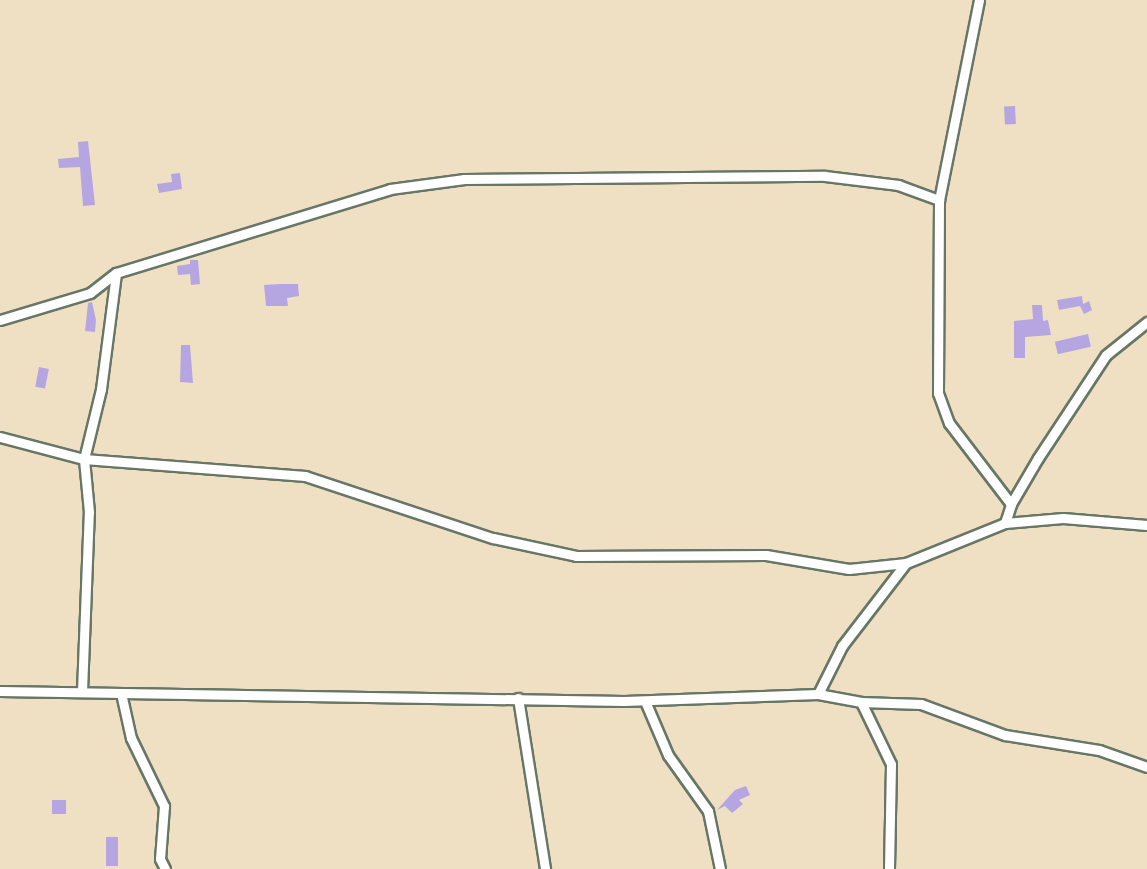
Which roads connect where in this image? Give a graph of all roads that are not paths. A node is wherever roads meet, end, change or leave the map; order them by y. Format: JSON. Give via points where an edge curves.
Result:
{"nodes":[{"id":1,"x":979,"y":0,"type":"edge"},
{"id":2,"x":939,"y":200,"type":"junction"},
{"id":3,"x":116,"y":273,"type":"junction"},
{"id":4,"x":0,"y":320,"type":"edge"},
{"id":5,"x":1147,"y":322,"type":"edge"},
{"id":6,"x":0,"y":437,"type":"edge"},
{"id":7,"x":84,"y":459,"type":"junction"},
{"id":8,"x":1011,"y":504,"type":"junction"},
{"id":9,"x":1005,"y":523,"type":"junction"},
{"id":10,"x":1147,"y":525,"type":"edge"},
{"id":11,"x":906,"y":563,"type":"junction"},
{"id":12,"x":0,"y":691,"type":"edge"},
{"id":13,"x":82,"y":692,"type":"junction"},
{"id":14,"x":121,"y":693,"type":"junction"},
{"id":15,"x":818,"y":694,"type":"junction"},
{"id":16,"x":518,"y":698,"type":"junction"},
{"id":17,"x":645,"y":700,"type":"junction"},
{"id":18,"x":861,"y":702,"type":"junction"},
{"id":19,"x":1147,"y":767,"type":"edge"},
{"id":20,"x":165,"y":869,"type":"edge"},
{"id":21,"x":545,"y":869,"type":"edge"},
{"id":22,"x":720,"y":869,"type":"edge"},
{"id":23,"x":889,"y":869,"type":"edge"}],
"edges":[{"from":1,"to":2,"type":"street"},
{"from":2,"to":3,"type":"street","via":[[898,185],[825,176],[464,179],[390,189]]},
{"from":2,"to":8,"type":"street","via":[[938,393],[949,423]]},
{"from":3,"to":4,"type":"street","via":[[90,293]]},
{"from":3,"to":7,"type":"street","via":[[102,389]]},
{"from":5,"to":8,"type":"street","via":[[1107,355]]},
{"from":6,"to":7,"type":"street"},
{"from":7,"to":11,"type":"street","via":[[305,476],[493,538],[576,556],[766,555],[849,568]]},
{"from":7,"to":13,"type":"street","via":[[89,512]]},
{"from":8,"to":9,"type":"street"},
{"from":9,"to":10,"type":"street","via":[[1063,518]]},
{"from":9,"to":11,"type":"street"},
{"from":11,"to":15,"type":"street","via":[[842,646]]},
{"from":12,"to":13,"type":"street"},
{"from":13,"to":14,"type":"street"},
{"from":14,"to":16,"type":"street"},
{"from":14,"to":20,"type":"street","via":[[131,738],[164,806],[160,859]]},
{"from":15,"to":17,"type":"street"},
{"from":15,"to":18,"type":"street"},
{"from":16,"to":17,"type":"street"},
{"from":16,"to":21,"type":"street"},
{"from":17,"to":22,"type":"street","via":[[668,754],[708,811]]},
{"from":18,"to":19,"type":"street","via":[[921,704],[1005,735],[1099,750]]},
{"from":18,"to":23,"type":"street","via":[[891,764]]}]}
